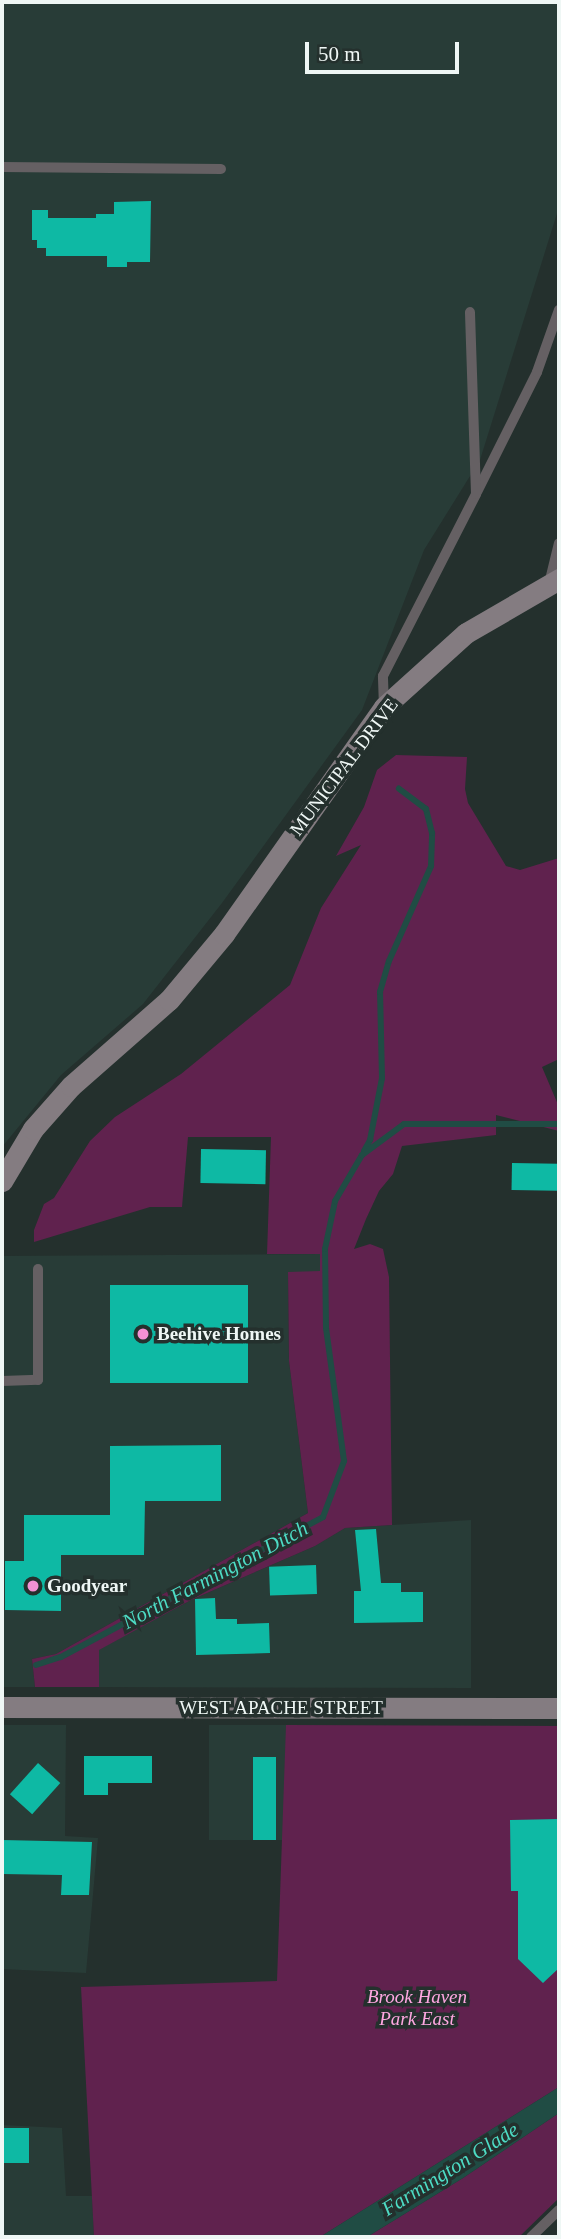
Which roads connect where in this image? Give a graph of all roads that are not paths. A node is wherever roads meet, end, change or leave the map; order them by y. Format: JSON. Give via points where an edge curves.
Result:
{"nodes":[{"id":1,"x":2,"y":167,"type":"edge"},
{"id":2,"x":221,"y":169,"type":"dead end"},
{"id":3,"x":559,"y":310,"type":"edge"},
{"id":4,"x":470,"y":312,"type":"dead end"},
{"id":5,"x":476,"y":494,"type":"junction"},
{"id":6,"x":559,"y":543,"type":"edge"},
{"id":7,"x":554,"y":582,"type":"edge"},
{"id":8,"x":384,"y":707,"type":"junction"},
{"id":9,"x":2,"y":1181,"type":"edge"},
{"id":10,"x":38,"y":1269,"type":"dead end"},
{"id":11,"x":2,"y":1381,"type":"edge"},
{"id":12,"x":2,"y":1707,"type":"edge"},
{"id":13,"x":559,"y":1708,"type":"edge"},
{"id":14,"x":559,"y":2210,"type":"edge"},
{"id":15,"x":531,"y":2237,"type":"edge"}],
"edges":[{"from":1,"to":2,"type":"lane"},
{"from":3,"to":5,"type":"lane","via":[[537,372]]},
{"from":4,"to":5,"type":"lane"},
{"from":5,"to":8,"type":"lane","via":[[383,676]]},
{"from":6,"to":7,"type":"lane"},
{"from":7,"to":8,"type":"main road","name":"MUNICIPAL DRIVE","via":[[466,633]]},
{"from":8,"to":9,"type":"main road","name":"MUNICIPAL DRIVE","via":[[224,934],[169,1000],[71,1086],[33,1129]]},
{"from":10,"to":11,"type":"lane","via":[[38,1380]]},
{"from":12,"to":13,"type":"main road","name":"WEST APACHE STREET"},
{"from":14,"to":15,"type":"lane"}]}
